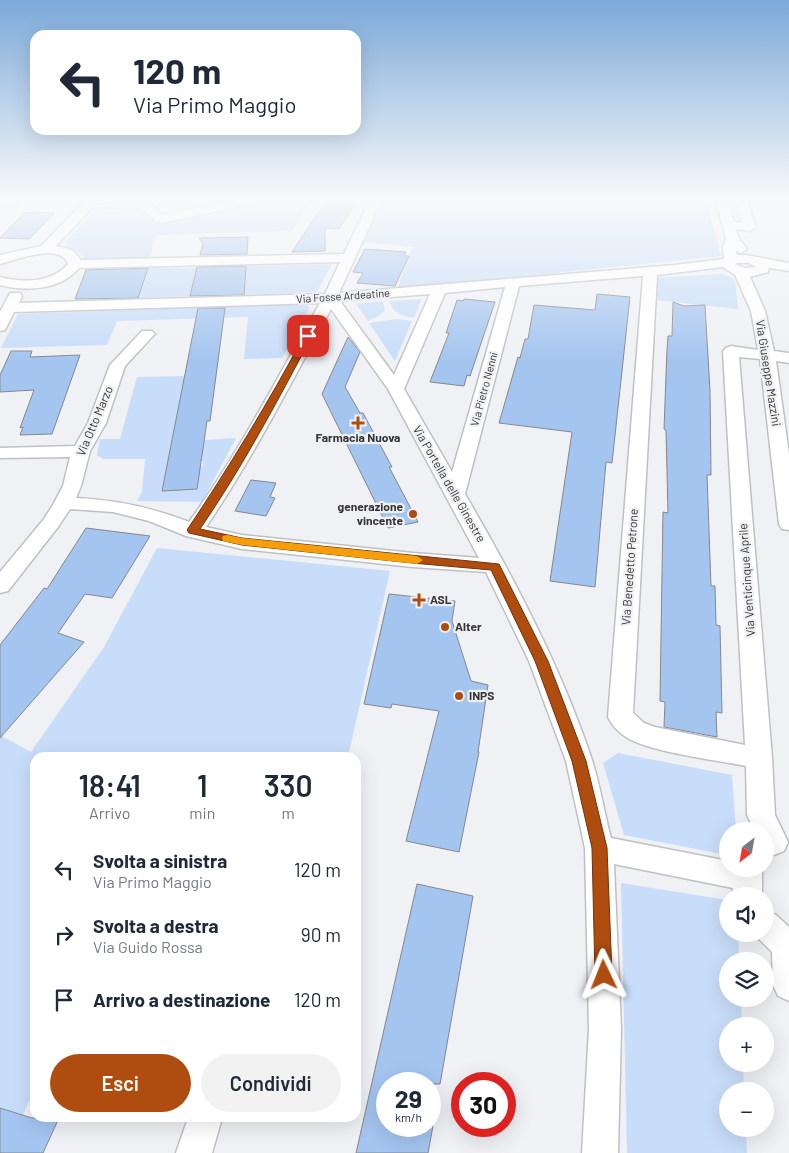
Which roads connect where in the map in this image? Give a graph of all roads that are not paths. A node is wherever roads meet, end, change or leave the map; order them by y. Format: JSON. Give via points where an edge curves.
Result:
{"nodes":[{"id":1,"x":21,"y":253,"type":"edge"},
{"id":2,"x":61,"y":253,"type":"edge"},
{"id":3,"x":350,"y":253,"type":"edge"},
{"id":4,"x":731,"y":253,"type":"edge"},
{"id":5,"x":747,"y":253,"type":"edge"},
{"id":6,"x":347,"y":258,"type":"junction"},
{"id":7,"x":0,"y":260,"type":"edge"},
{"id":8,"x":74,"y":264,"type":"junction"},
{"id":9,"x":734,"y":266,"type":"junction"},
{"id":10,"x":757,"y":266,"type":"junction"},
{"id":11,"x":789,"y":267,"type":"edge"},
{"id":12,"x":650,"y":271,"type":"junction"},
{"id":13,"x":0,"y":281,"type":"edge"},
{"id":14,"x":513,"y":282,"type":"junction"},
{"id":15,"x":20,"y":284,"type":"junction"},
{"id":16,"x":439,"y":288,"type":"junction"},
{"id":17,"x":330,"y":298,"type":"junction"},
{"id":18,"x":10,"y":308,"type":"junction"},
{"id":19,"x":758,"y":311,"type":"junction"},
{"id":20,"x":0,"y":326,"type":"edge"},
{"id":21,"x":147,"y":334,"type":"dead end"},
{"id":22,"x":767,"y":355,"type":"junction"},
{"id":23,"x":789,"y":358,"type":"edge"},
{"id":24,"x":396,"y":389,"type":"junction"},
{"id":25,"x":81,"y":451,"type":"junction"},
{"id":26,"x":0,"y":453,"type":"edge"},
{"id":27,"x":455,"y":496,"type":"junction"},
{"id":28,"x":64,"y":503,"type":"junction"},
{"id":29,"x":789,"y":524,"type":"edge"},
{"id":30,"x":193,"y":530,"type":"junction"},
{"id":31,"x":495,"y":566,"type":"junction"},
{"id":32,"x":0,"y":586,"type":"edge"},
{"id":33,"x":759,"y":758,"type":"junction"},
{"id":34,"x":776,"y":844,"type":"edge"},
{"id":35,"x":599,"y":848,"type":"junction"},
{"id":36,"x":748,"y":881,"type":"edge"},
{"id":37,"x":774,"y":934,"type":"edge"},
{"id":38,"x":788,"y":947,"type":"edge"},
{"id":39,"x":789,"y":985,"type":"edge"},
{"id":40,"x":204,"y":1122,"type":"edge"},
{"id":41,"x":194,"y":1153,"type":"edge"},
{"id":42,"x":600,"y":1153,"type":"edge"}],
"edges":[{"from":1,"to":7,"type":"street"},
{"from":2,"to":8,"type":"street","via":[[68,254]]},
{"from":3,"to":6,"type":"street"},
{"from":4,"to":9,"type":"street"},
{"from":5,"to":10,"type":"street"},
{"from":6,"to":8,"type":"street"},
{"from":6,"to":17,"type":"street"},
{"from":8,"to":15,"type":"street","via":[[67,273],[51,280]]},
{"from":9,"to":10,"type":"street"},
{"from":9,"to":12,"type":"street","name":"Via Fosse Ardeatine"},
{"from":9,"to":19,"type":"street","name":"Via Giuseppe Mazzini"},
{"from":10,"to":11,"type":"street"},
{"from":10,"to":19,"type":"street","name":"Via Giuseppe Mazzini"},
{"from":12,"to":14,"type":"street","name":"Via Fosse Ardeatine"},
{"from":12,"to":33,"type":"street","name":"Via Benedetto Petrone","via":[[620,717],[636,730],[653,737]]},
{"from":13,"to":15,"type":"street"},
{"from":14,"to":16,"type":"street","name":"Via Fosse Ardeatine"},
{"from":14,"to":27,"type":"street","name":"Via Pietro Nenni"},
{"from":15,"to":18,"type":"street"},
{"from":16,"to":17,"type":"street","name":"Via Fosse Ardeatine"},
{"from":16,"to":24,"type":"street"},
{"from":17,"to":18,"type":"street","name":"Via Fosse Ardeatine"},
{"from":17,"to":24,"type":"street","name":"Via Portella delle Ginestre"},
{"from":17,"to":30,"type":"street","via":[[214,501]]},
{"from":18,"to":20,"type":"street"},
{"from":19,"to":22,"type":"street","name":"Via Giuseppe Mazzini"},
{"from":21,"to":25,"type":"street","name":"Via Otto Marzo","via":[[118,365],[97,423]]},
{"from":22,"to":23,"type":"street"},
{"from":22,"to":29,"type":"street","name":"Via Giuseppe Mazzini"},
{"from":22,"to":33,"type":"street","name":"Via Venticinque Aprile","via":[[731,351]]},
{"from":24,"to":27,"type":"street","name":"Via Portella delle Ginestre"},
{"from":25,"to":26,"type":"street"},
{"from":25,"to":28,"type":"street","name":"Via Otto Marzo"},
{"from":27,"to":31,"type":"street","name":"Via Portella delle Ginestre"},
{"from":28,"to":30,"type":"street","via":[[113,506]]},
{"from":28,"to":32,"type":"street","name":"Via Otto Marzo"},
{"from":30,"to":31,"type":"street","via":[[242,542]]},
{"from":31,"to":35,"type":"street","name":"Via Portella delle Ginestre","via":[[541,661],[579,761]]},
{"from":33,"to":34,"type":"street","name":"Via Venticinque Aprile","via":[[761,815]]},
{"from":35,"to":36,"type":"street"},
{"from":35,"to":42,"type":"street","name":"Via Portella delle Ginestre","via":[[605,1029]]},
{"from":37,"to":38,"type":"street"},
{"from":38,"to":39,"type":"street"},
{"from":40,"to":41,"type":"street"}]}
